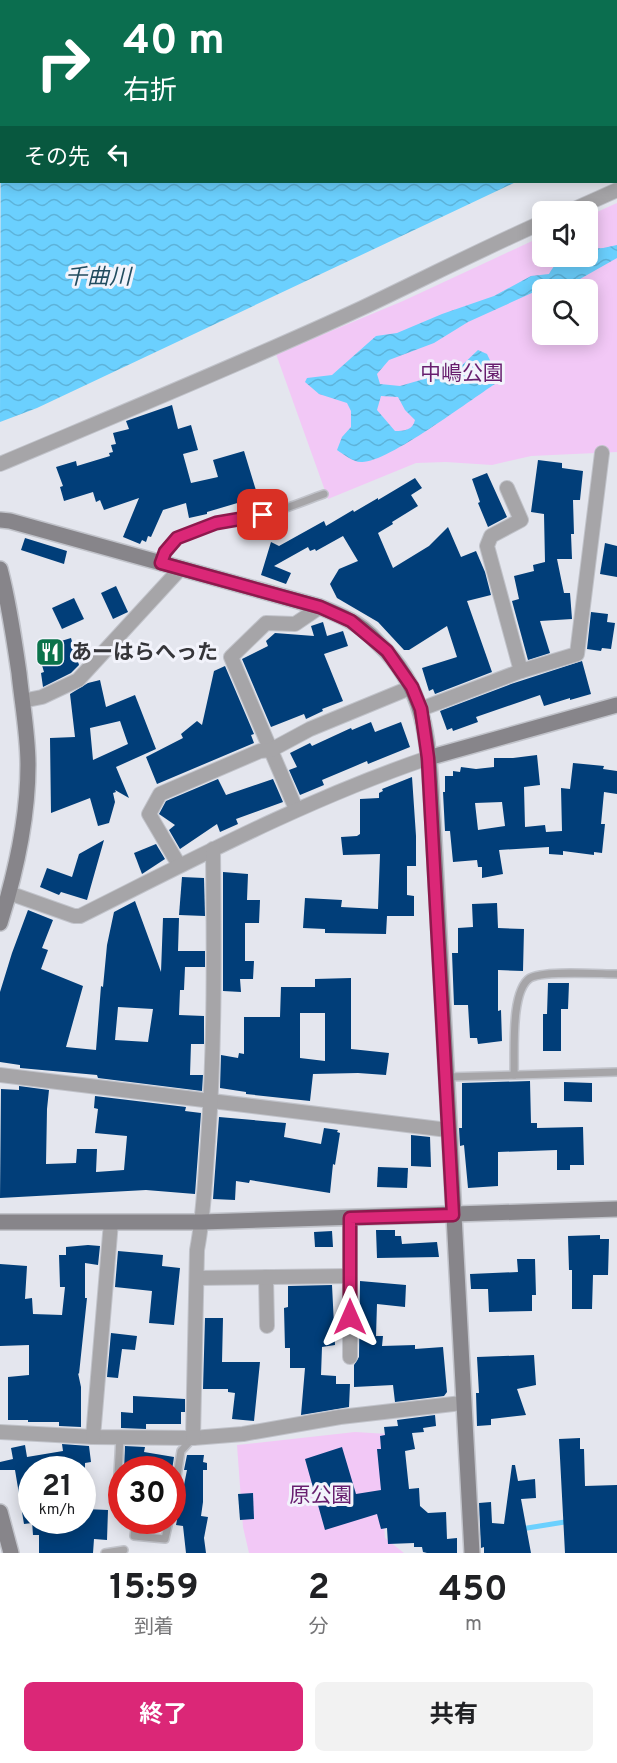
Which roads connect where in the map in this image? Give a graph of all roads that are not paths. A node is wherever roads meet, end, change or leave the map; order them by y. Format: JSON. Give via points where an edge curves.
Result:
{"nodes":[{"id":1,"x":617,"y":190,"type":"edge"},
{"id":2,"x":592,"y":201,"type":"edge"},
{"id":3,"x":532,"y":227,"type":"edge"},
{"id":4,"x":602,"y":453,"type":"dead end"},
{"id":5,"x":0,"y":464,"type":"edge"},
{"id":6,"x":507,"y":488,"type":"dead end"},
{"id":7,"x":324,"y":494,"type":"dead end"},
{"id":8,"x":0,"y":520,"type":"edge"},
{"id":9,"x":161,"y":563,"type":"junction"},
{"id":10,"x":182,"y":568,"type":"junction"},
{"id":11,"x":0,"y":569,"type":"edge"},
{"id":12,"x":320,"y":607,"type":"junction"},
{"id":13,"x":520,"y":671,"type":"junction"},
{"id":14,"x":412,"y":687,"type":"junction"},
{"id":15,"x":22,"y":700,"type":"junction"},
{"id":16,"x":617,"y":705,"type":"edge"},
{"id":17,"x":421,"y":709,"type":"junction"},
{"id":18,"x":271,"y":750,"type":"junction"},
{"id":19,"x":428,"y":758,"type":"junction"},
{"id":20,"x":296,"y":809,"type":"junction"},
{"id":21,"x":213,"y":849,"type":"junction"},
{"id":22,"x":179,"y":865,"type":"junction"},
{"id":23,"x":9,"y":893,"type":"junction"},
{"id":24,"x":0,"y":923,"type":"edge"},
{"id":25,"x":617,"y":974,"type":"edge"},
{"id":26,"x":617,"y":1072,"type":"edge"},
{"id":27,"x":0,"y":1075,"type":"edge"},
{"id":28,"x":514,"y":1075,"type":"junction"},
{"id":29,"x":446,"y":1077,"type":"junction"},
{"id":30,"x":211,"y":1099,"type":"junction"},
{"id":31,"x":448,"y":1130,"type":"junction"},
{"id":32,"x":617,"y":1209,"type":"edge"},
{"id":33,"x":453,"y":1215,"type":"junction"},
{"id":34,"x":350,"y":1218,"type":"junction"},
{"id":35,"x":0,"y":1222,"type":"edge"},
{"id":36,"x":111,"y":1222,"type":"junction"},
{"id":37,"x":202,"y":1222,"type":"junction"},
{"id":38,"x":350,"y":1276,"type":"junction"},
{"id":39,"x":266,"y":1277,"type":"junction"},
{"id":40,"x":197,"y":1278,"type":"junction"},
{"id":41,"x":267,"y":1326,"type":"dead end"},
{"id":42,"x":350,"y":1357,"type":"dead end"},
{"id":43,"x":462,"y":1403,"type":"junction"},
{"id":44,"x":0,"y":1432,"type":"edge"},
{"id":45,"x":93,"y":1437,"type":"junction"},
{"id":46,"x":120,"y":1437,"type":"junction"},
{"id":47,"x":193,"y":1438,"type":"junction"},
{"id":48,"x":119,"y":1456,"type":"edge"},
{"id":49,"x":181,"y":1456,"type":"edge"},
{"id":50,"x":0,"y":1512,"type":"edge"},
{"id":51,"x":134,"y":1534,"type":"edge"},
{"id":52,"x":166,"y":1534,"type":"edge"},
{"id":53,"x":124,"y":1550,"type":"dead end"},
{"id":54,"x":11,"y":1553,"type":"edge"},
{"id":55,"x":105,"y":1553,"type":"edge"},
{"id":56,"x":472,"y":1553,"type":"edge"}],
"edges":[{"from":1,"to":2,"type":"street"},
{"from":3,"to":5,"type":"street","via":[[363,308]]},
{"from":4,"to":13,"type":"street","via":[[577,654]]},
{"from":6,"to":13,"type":"street","via":[[521,520],[491,536],[487,546]]},
{"from":7,"to":9,"type":"lane","via":[[263,515],[216,523],[177,538]]},
{"from":8,"to":9,"type":"street"},
{"from":9,"to":10,"type":"street"},
{"from":10,"to":12,"type":"street"},
{"from":10,"to":15,"type":"street","via":[[78,680],[42,698]]},
{"from":11,"to":15,"type":"street","via":[[13,628]]},
{"from":12,"to":14,"type":"street","via":[[370,635],[387,651]]},
{"from":12,"to":18,"type":"street","via":[[295,624],[266,623],[231,657]]},
{"from":13,"to":17,"type":"street"},
{"from":14,"to":17,"type":"street"},
{"from":14,"to":18,"type":"street","via":[[310,729]]},
{"from":15,"to":23,"type":"street","via":[[28,764],[26,797]]},
{"from":16,"to":19,"type":"street"},
{"from":17,"to":19,"type":"street"},
{"from":18,"to":20,"type":"street"},
{"from":18,"to":22,"type":"street","via":[[260,751],[160,794],[149,814]]},
{"from":19,"to":20,"type":"street"},
{"from":19,"to":29,"type":"street"},
{"from":20,"to":21,"type":"street"},
{"from":21,"to":22,"type":"street"},
{"from":21,"to":30,"type":"street","via":[[215,979]]},
{"from":22,"to":23,"type":"street","via":[[80,916]]},
{"from":23,"to":24,"type":"street"},
{"from":25,"to":28,"type":"lane","via":[[541,974],[529,979],[519,993]]},
{"from":26,"to":28,"type":"lane"},
{"from":27,"to":30,"type":"street"},
{"from":28,"to":29,"type":"lane"},
{"from":29,"to":31,"type":"street"},
{"from":30,"to":31,"type":"street"},
{"from":30,"to":37,"type":"street"},
{"from":31,"to":33,"type":"street"},
{"from":32,"to":33,"type":"street"},
{"from":33,"to":34,"type":"street"},
{"from":33,"to":43,"type":"street"},
{"from":34,"to":37,"type":"street"},
{"from":34,"to":38,"type":"street"},
{"from":35,"to":36,"type":"street"},
{"from":36,"to":37,"type":"street"},
{"from":36,"to":45,"type":"street"},
{"from":37,"to":40,"type":"street"},
{"from":38,"to":39,"type":"street"},
{"from":38,"to":42,"type":"street"},
{"from":39,"to":40,"type":"street"},
{"from":39,"to":41,"type":"street"},
{"from":40,"to":47,"type":"street"},
{"from":43,"to":47,"type":"street"},
{"from":43,"to":56,"type":"street"},
{"from":44,"to":45,"type":"street"},
{"from":45,"to":46,"type":"street"},
{"from":46,"to":47,"type":"street"},
{"from":46,"to":48,"type":"lane"},
{"from":47,"to":49,"type":"lane"},
{"from":50,"to":54,"type":"street"},
{"from":51,"to":52,"type":"lane","via":[[165,1539]]},
{"from":53,"to":55,"type":"lane"}]}
